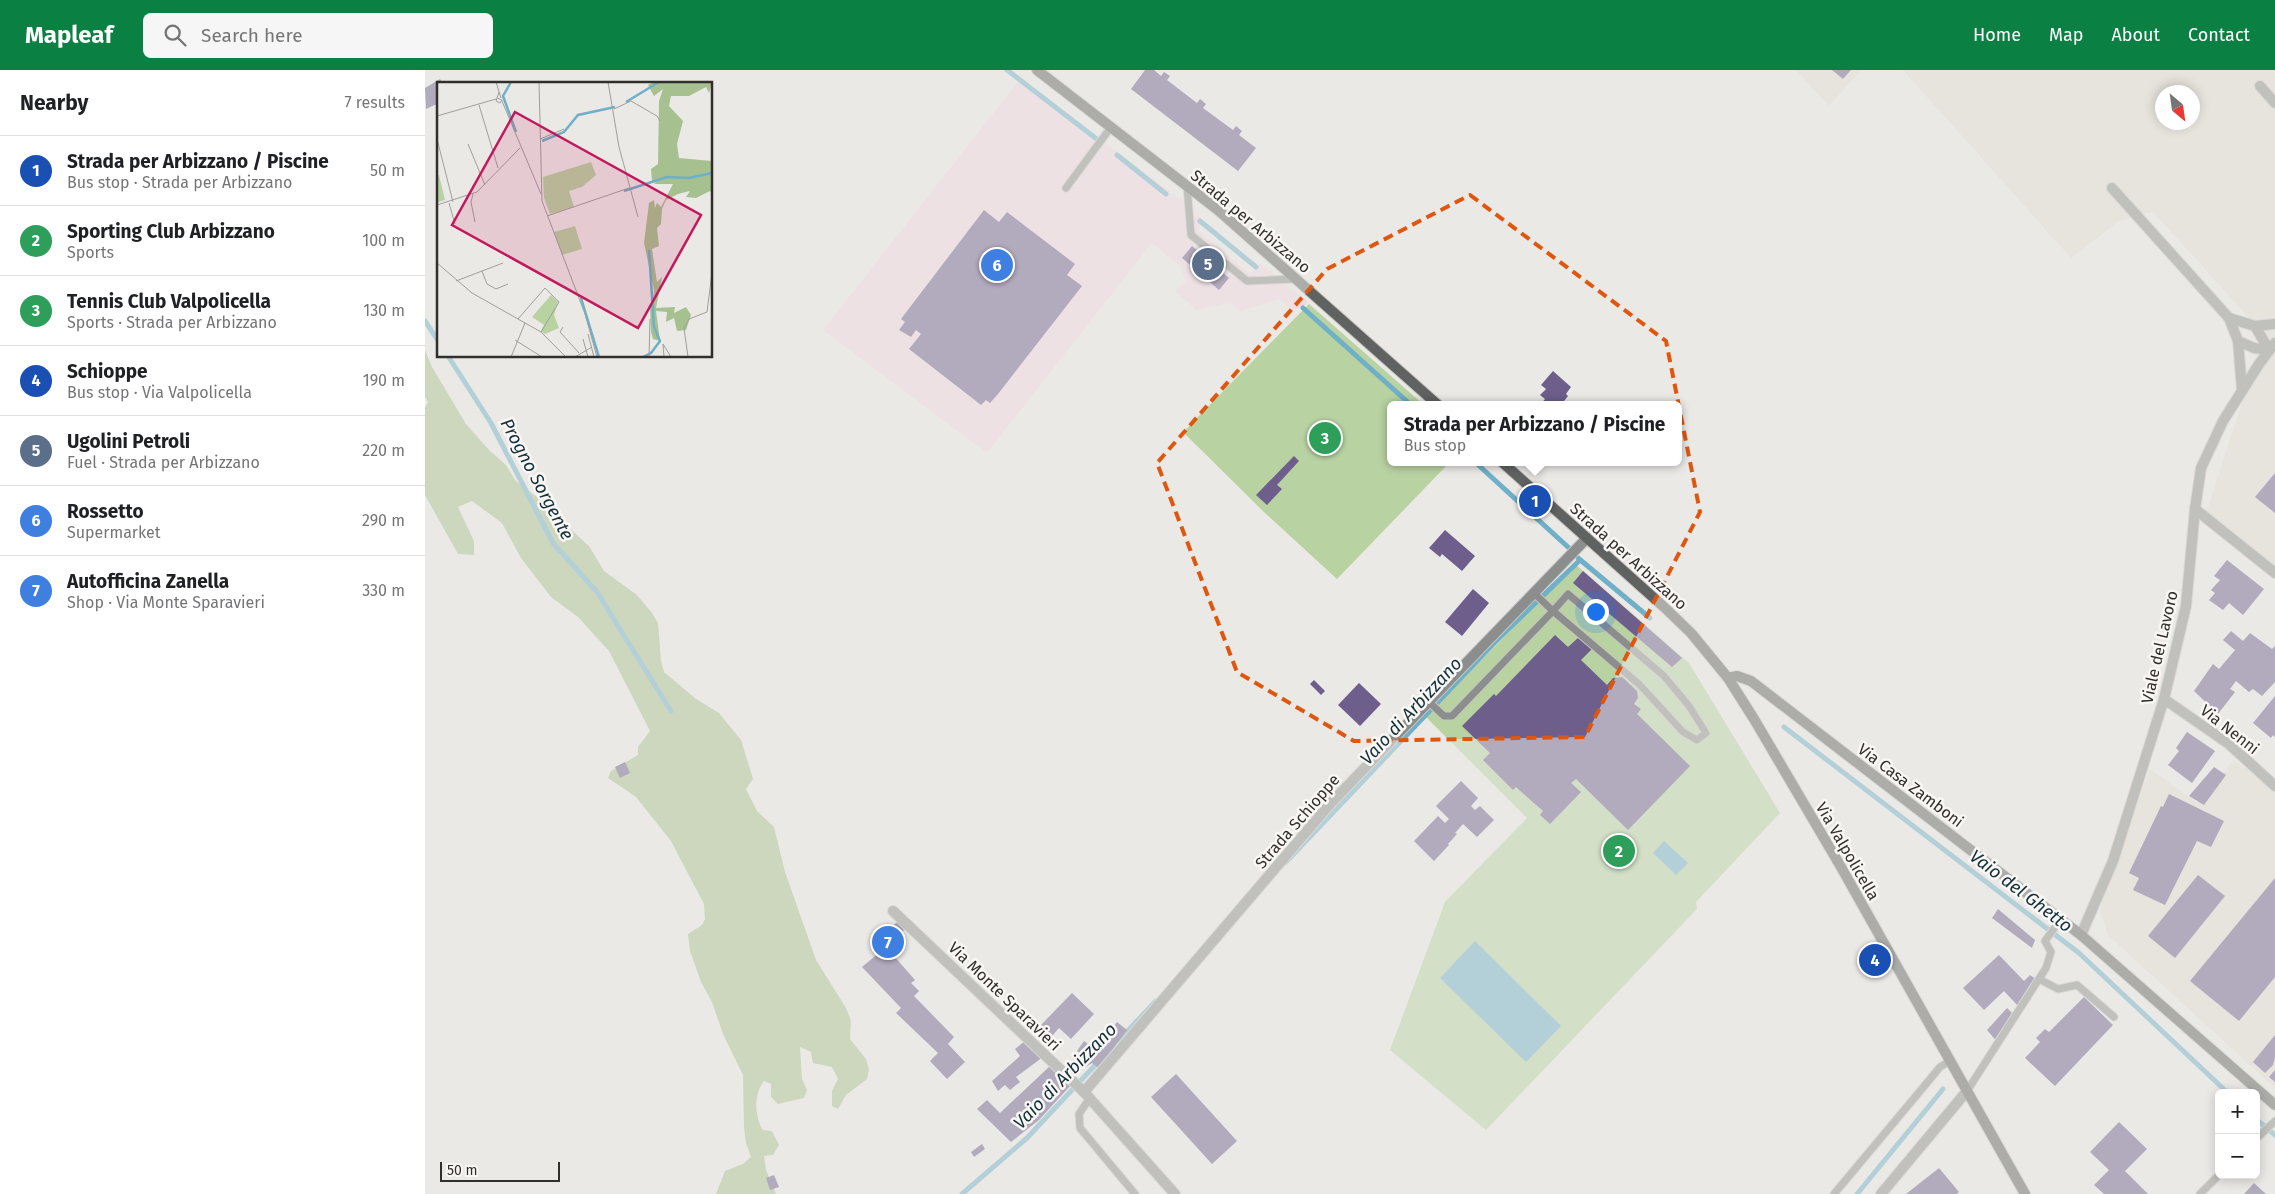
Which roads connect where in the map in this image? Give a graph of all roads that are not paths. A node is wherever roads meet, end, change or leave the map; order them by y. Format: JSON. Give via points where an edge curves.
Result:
{"nodes":[{"id":1,"x":1037,"y":70,"type":"edge"},
{"id":2,"x":2260,"y":86,"type":"dead end"},
{"id":3,"x":2275,"y":102,"type":"edge"},
{"id":4,"x":1111,"y":127,"type":"junction"},
{"id":5,"x":1187,"y":186,"type":"junction"},
{"id":6,"x":1066,"y":188,"type":"dead end"},
{"id":7,"x":2112,"y":188,"type":"dead end"},
{"id":8,"x":1296,"y":279,"type":"junction"},
{"id":9,"x":2229,"y":318,"type":"junction"},
{"id":10,"x":2275,"y":324,"type":"edge"},
{"id":11,"x":2255,"y":326,"type":"junction"},
{"id":12,"x":2238,"y":341,"type":"junction"},
{"id":13,"x":2272,"y":347,"type":"edge"},
{"id":14,"x":2242,"y":390,"type":"junction"},
{"id":15,"x":1433,"y":401,"type":"edge"},
{"id":16,"x":1506,"y":466,"type":"edge"},
{"id":17,"x":2195,"y":509,"type":"junction"},
{"id":18,"x":1587,"y":538,"type":"junction"},
{"id":19,"x":2275,"y":573,"type":"edge"},
{"id":20,"x":1535,"y":593,"type":"junction"},
{"id":21,"x":1550,"y":608,"type":"junction"},
{"id":22,"x":1691,"y":633,"type":"joint"},
{"id":23,"x":1727,"y":678,"type":"junction"},
{"id":24,"x":2164,"y":699,"type":"junction"},
{"id":25,"x":1429,"y":702,"type":"junction"},
{"id":26,"x":2275,"y":786,"type":"edge"},
{"id":27,"x":893,"y":911,"type":"dead end"},
{"id":28,"x":2061,"y":918,"type":"junction"},
{"id":29,"x":2081,"y":935,"type":"junction"},
{"id":30,"x":2039,"y":979,"type":"junction"},
{"id":31,"x":2114,"y":1017,"type":"dead end"},
{"id":32,"x":1950,"y":1060,"type":"junction"},
{"id":33,"x":1967,"y":1091,"type":"junction"},
{"id":34,"x":1087,"y":1095,"type":"junction"},
{"id":35,"x":2275,"y":1105,"type":"edge"},
{"id":36,"x":2275,"y":1121,"type":"edge"},
{"id":37,"x":2260,"y":1135,"type":"edge"},
{"id":38,"x":2215,"y":1179,"type":"edge"},
{"id":39,"x":1135,"y":1194,"type":"edge"},
{"id":40,"x":1175,"y":1194,"type":"edge"},
{"id":41,"x":1834,"y":1194,"type":"edge"},
{"id":42,"x":1881,"y":1194,"type":"edge"},
{"id":43,"x":2025,"y":1194,"type":"edge"},
{"id":44,"x":2200,"y":1194,"type":"edge"}],
"edges":[{"from":1,"to":4,"type":"main road","name":"Strada per Arbizzano"},
{"from":2,"to":3,"type":"street"},
{"from":4,"to":5,"type":"main road","name":"Strada per Arbizzano"},
{"from":4,"to":6,"type":"lane"},
{"from":5,"to":8,"type":"main road","name":"Strada per Arbizzano"},
{"from":5,"to":8,"type":"lane","via":[[1191,235],[1247,281]]},
{"from":7,"to":9,"type":"street"},
{"from":8,"to":15,"type":"main road","name":"Strada per Arbizzano"},
{"from":9,"to":11,"type":"street"},
{"from":9,"to":12,"type":"street"},
{"from":10,"to":11,"type":"street"},
{"from":11,"to":13,"type":"street"},
{"from":12,"to":13,"type":"street","via":[[2254,348]]},
{"from":12,"to":14,"type":"street"},
{"from":13,"to":14,"type":"street","name":"Viale del Lavoro"},
{"from":14,"to":17,"type":"street","name":"Viale del Lavoro","via":[[2201,468]]},
{"from":16,"to":18,"type":"main road","name":"Strada per Arbizzano"},
{"from":17,"to":19,"type":"street"},
{"from":17,"to":24,"type":"street","name":"Viale del Lavoro","via":[[2186,606]]},
{"from":18,"to":20,"type":"street","name":"Strada Schioppe"},
{"from":18,"to":22,"type":"main road","name":"Strada per Arbizzano"},
{"from":20,"to":21,"type":"lane"},
{"from":20,"to":25,"type":"street","name":"Strada Schioppe"},
{"from":21,"to":21,"type":"lane","via":[[1640,685],[1683,732],[1697,740],[1706,733],[1664,676],[1568,594]]},
{"from":21,"to":25,"type":"lane","via":[[1452,716],[1445,716]]},
{"from":22,"to":23,"type":"main road","name":"Via Valpolicella"},
{"from":23,"to":28,"type":"main road","name":"Via Casa Zamboni","via":[[1737,676],[1751,681]]},
{"from":23,"to":32,"type":"main road","name":"Via Valpolicella","via":[[1841,867]]},
{"from":24,"to":26,"type":"street","name":"Via Nenni","via":[[2229,744]]},
{"from":24,"to":29,"type":"street","name":"Viale del Lavoro","via":[[2113,861]]},
{"from":25,"to":34,"type":"street","name":"Strada Schioppe","via":[[1330,804]]},
{"from":27,"to":34,"type":"street","name":"Via Monte Sparavieri"},
{"from":28,"to":29,"type":"main road","name":"Via Casa Zamboni"},
{"from":28,"to":30,"type":"lane","via":[[2045,941],[2051,952]]},
{"from":29,"to":35,"type":"main road","name":"Via Casa Zamboni"},
{"from":30,"to":31,"type":"lane","via":[[2058,989],[2077,985]]},
{"from":30,"to":33,"type":"lane"},
{"from":32,"to":33,"type":"main road","name":"Via Valpolicella"},
{"from":32,"to":41,"type":"lane","via":[[1940,1067]]},
{"from":33,"to":42,"type":"street"},
{"from":33,"to":43,"type":"main road","name":"Via Valpolicella"},
{"from":34,"to":39,"type":"lane","via":[[1079,1114],[1080,1128]]},
{"from":34,"to":40,"type":"street","name":"Via Monte Sparavieri"},
{"from":36,"to":37,"type":"lane"},
{"from":38,"to":44,"type":"lane"}]}
